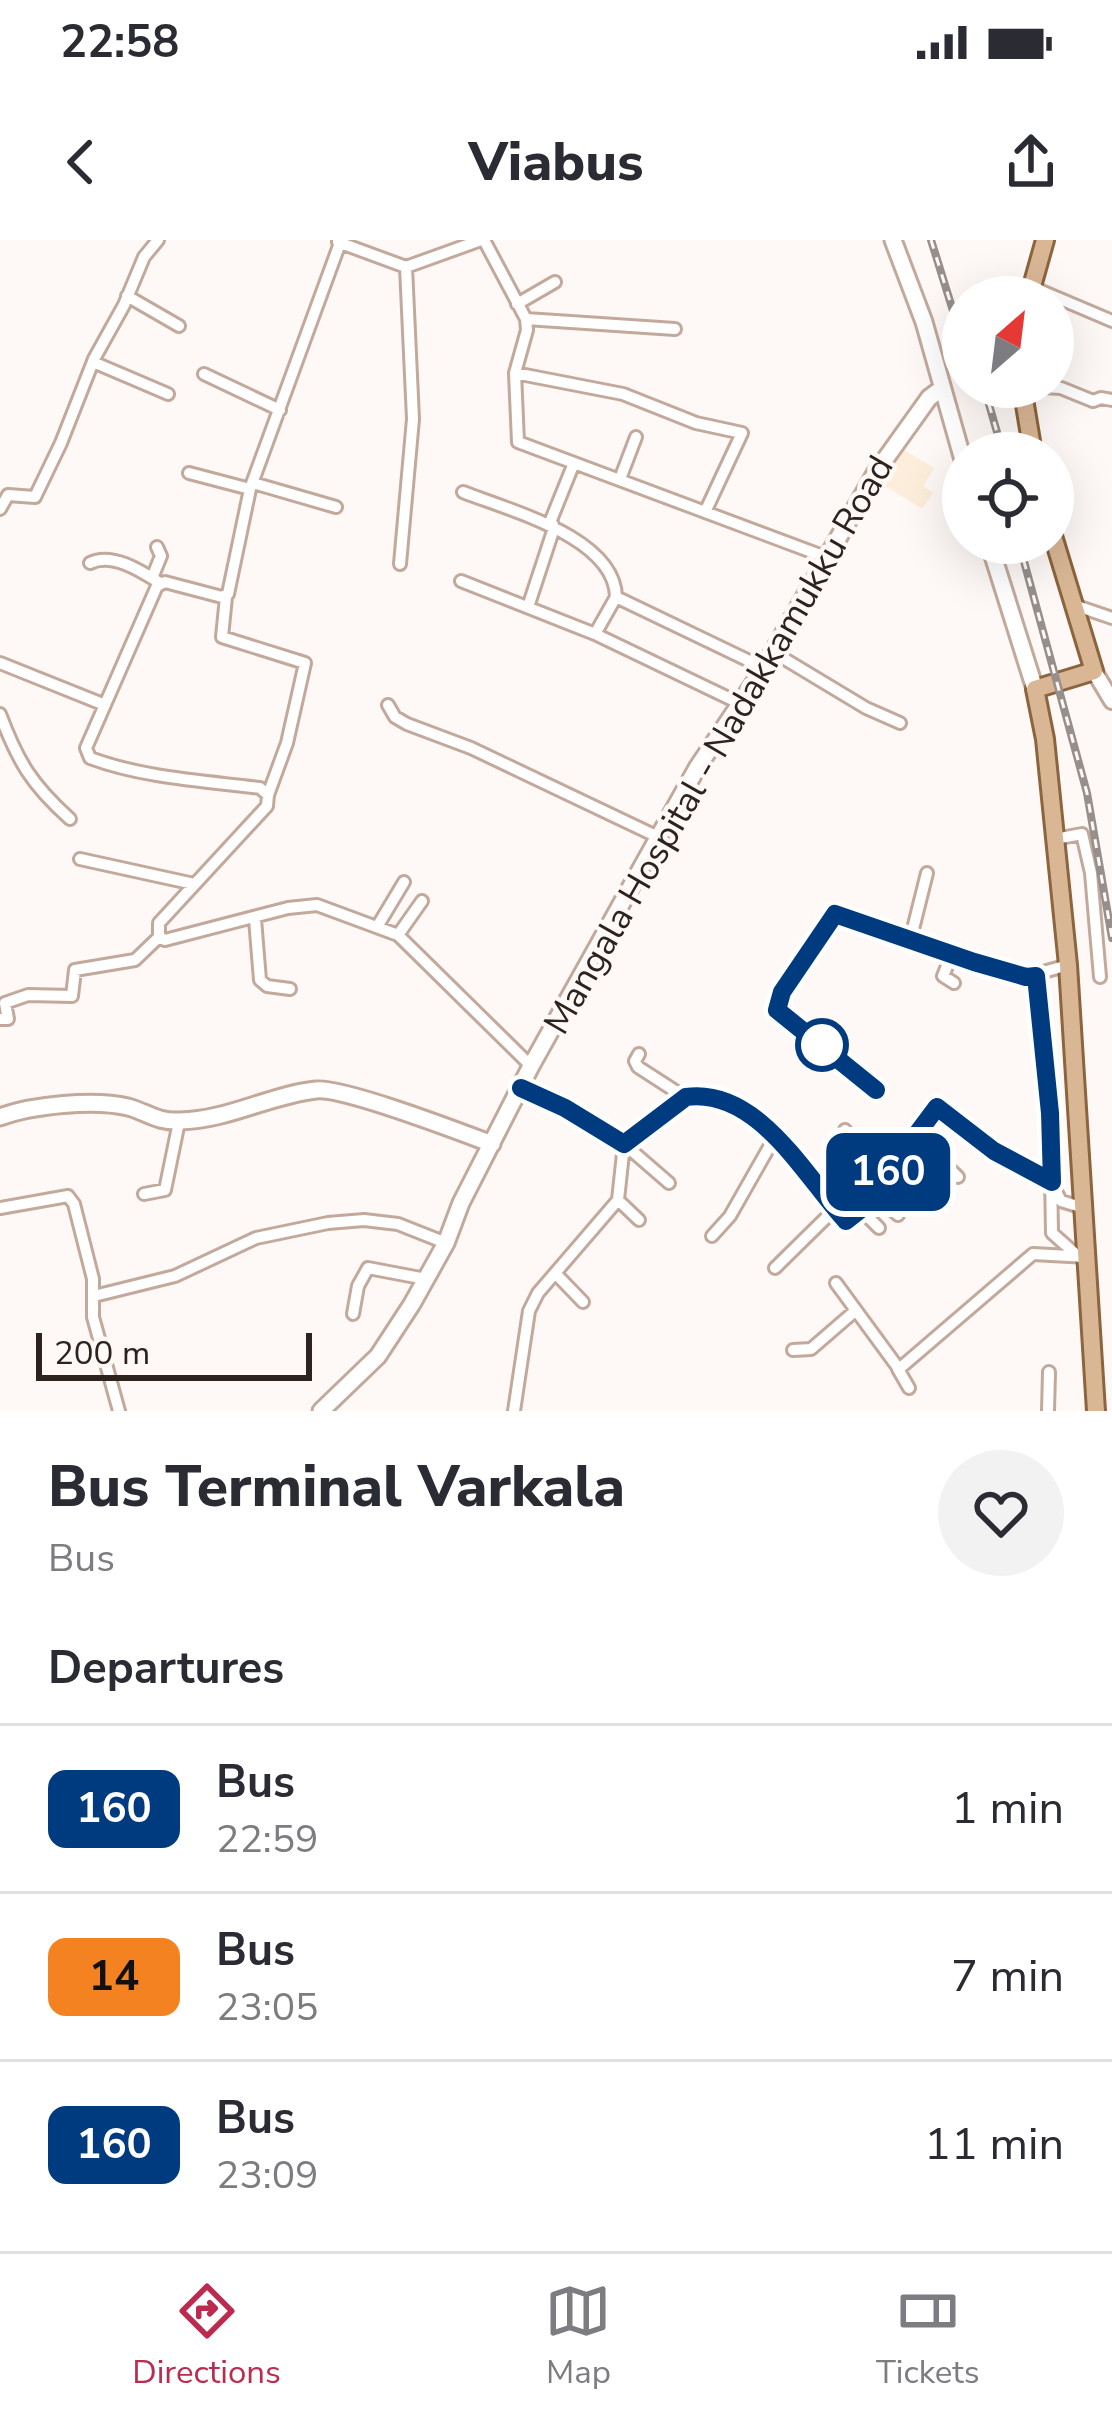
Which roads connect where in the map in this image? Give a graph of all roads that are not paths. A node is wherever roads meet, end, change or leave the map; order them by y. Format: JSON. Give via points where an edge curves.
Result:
{"nodes":[{"id":1,"x":158,"y":240,"type":"edge"},
{"id":2,"x":483,"y":240,"type":"edge"},
{"id":3,"x":893,"y":240,"type":"edge"},
{"id":4,"x":1045,"y":240,"type":"edge"},
{"id":5,"x":338,"y":242,"type":"edge"},
{"id":6,"x":406,"y":267,"type":"junction"},
{"id":7,"x":1035,"y":276,"type":"edge"},
{"id":8,"x":555,"y":282,"type":"dead end"},
{"id":9,"x":128,"y":296,"type":"junction"},
{"id":10,"x":518,"y":304,"type":"junction"},
{"id":11,"x":1074,"y":308,"type":"edge"},
{"id":12,"x":526,"y":319,"type":"junction"},
{"id":13,"x":1112,"y":321,"type":"edge"},
{"id":14,"x":178,"y":326,"type":"dead end"},
{"id":15,"x":674,"y":329,"type":"dead end"},
{"id":16,"x":93,"y":362,"type":"junction"},
{"id":17,"x":515,"y":373,"type":"junction"},
{"id":18,"x":204,"y":374,"type":"dead end"},
{"id":19,"x":941,"y":388,"type":"junction"},
{"id":20,"x":1074,"y":393,"type":"edge"},
{"id":21,"x":169,"y":394,"type":"dead end"},
{"id":22,"x":1112,"y":400,"type":"edge"},
{"id":23,"x":280,"y":410,"type":"junction"},
{"id":24,"x":954,"y":432,"type":"edge"},
{"id":25,"x":636,"y":437,"type":"dead end"},
{"id":26,"x":574,"y":463,"type":"junction"},
{"id":27,"x":189,"y":473,"type":"dead end"},
{"id":28,"x":620,"y":479,"type":"junction"},
{"id":29,"x":252,"y":486,"type":"junction"},
{"id":30,"x":463,"y":492,"type":"dead end"},
{"id":31,"x":336,"y":507,"type":"dead end"},
{"id":32,"x":0,"y":509,"type":"edge"},
{"id":33,"x":706,"y":510,"type":"junction"},
{"id":34,"x":554,"y":529,"type":"junction"},
{"id":35,"x":158,"y":547,"type":"dead end"},
{"id":36,"x":828,"y":558,"type":"junction"},
{"id":37,"x":90,"y":563,"type":"dead end"},
{"id":38,"x":400,"y":564,"type":"dead end"},
{"id":39,"x":996,"y":564,"type":"edge"},
{"id":40,"x":1062,"y":564,"type":"edge"},
{"id":41,"x":156,"y":581,"type":"junction"},
{"id":42,"x":461,"y":581,"type":"dead end"},
{"id":43,"x":616,"y":596,"type":"junction"},
{"id":44,"x":226,"y":597,"type":"junction"},
{"id":45,"x":1074,"y":605,"type":"junction"},
{"id":46,"x":528,"y":607,"type":"junction"},
{"id":47,"x":1112,"y":618,"type":"edge"},
{"id":48,"x":595,"y":634,"type":"junction"},
{"id":49,"x":772,"y":652,"type":"junction"},
{"id":50,"x":0,"y":663,"type":"edge"},
{"id":51,"x":764,"y":668,"type":"junction"},
{"id":52,"x":1094,"y":671,"type":"junction"},
{"id":53,"x":1035,"y":689,"type":"junction"},
{"id":54,"x":1112,"y":700,"type":"edge"},
{"id":55,"x":741,"y":704,"type":"junction"},
{"id":56,"x":105,"y":705,"type":"junction"},
{"id":57,"x":388,"y":705,"type":"dead end"},
{"id":58,"x":0,"y":715,"type":"edge"},
{"id":59,"x":900,"y":723,"type":"dead end"},
{"id":60,"x":268,"y":796,"type":"junction"},
{"id":61,"x":70,"y":819,"type":"dead end"},
{"id":62,"x":658,"y":836,"type":"junction"},
{"id":63,"x":1055,"y":839,"type":"junction"},
{"id":64,"x":80,"y":859,"type":"dead end"},
{"id":65,"x":927,"y":873,"type":"dead end"},
{"id":66,"x":404,"y":882,"type":"dead end"},
{"id":67,"x":194,"y":884,"type":"junction"},
{"id":68,"x":422,"y":902,"type":"dead end"},
{"id":69,"x":255,"y":919,"type":"junction"},
{"id":70,"x":377,"y":927,"type":"junction"},
{"id":71,"x":398,"y":934,"type":"junction"},
{"id":72,"x":159,"y":937,"type":"junction"},
{"id":73,"x":910,"y":941,"type":"junction"},
{"id":74,"x":952,"y":954,"type":"junction"},
{"id":75,"x":1068,"y":965,"type":"junction"},
{"id":76,"x":1036,"y":976,"type":"junction"},
{"id":77,"x":1100,"y":977,"type":"dead end"},
{"id":78,"x":954,"y":983,"type":"dead end"},
{"id":79,"x":290,"y":989,"type":"dead end"},
{"id":80,"x":0,"y":1019,"type":"edge"},
{"id":81,"x":639,"y":1054,"type":"dead end"},
{"id":82,"x":531,"y":1066,"type":"junction"},
{"id":83,"x":521,"y":1088,"type":"junction"},
{"id":84,"x":876,"y":1090,"type":"dead end"},
{"id":85,"x":686,"y":1097,"type":"junction"},
{"id":86,"x":0,"y":1117,"type":"edge"},
{"id":87,"x":179,"y":1122,"type":"junction"},
{"id":88,"x":845,"y":1130,"type":"dead end"},
{"id":89,"x":776,"y":1135,"type":"junction"},
{"id":90,"x":916,"y":1136,"type":"junction"},
{"id":91,"x":493,"y":1144,"type":"junction"},
{"id":92,"x":624,"y":1144,"type":"junction"},
{"id":93,"x":884,"y":1178,"type":"junction"},
{"id":94,"x":958,"y":1178,"type":"dead end"},
{"id":95,"x":1052,"y":1182,"type":"junction"},
{"id":96,"x":669,"y":1183,"type":"dead end"},
{"id":97,"x":873,"y":1193,"type":"junction"},
{"id":98,"x":144,"y":1194,"type":"dead end"},
{"id":99,"x":618,"y":1200,"type":"junction"},
{"id":100,"x":0,"y":1208,"type":"edge"},
{"id":101,"x":836,"y":1208,"type":"junction"},
{"id":102,"x":1084,"y":1208,"type":"junction"},
{"id":103,"x":860,"y":1210,"type":"junction"},
{"id":104,"x":898,"y":1215,"type":"dead end"},
{"id":105,"x":639,"y":1220,"type":"dead end"},
{"id":106,"x":879,"y":1228,"type":"dead end"},
{"id":107,"x":712,"y":1235,"type":"dead end"},
{"id":108,"x":446,"y":1243,"type":"junction"},
{"id":109,"x":1083,"y":1257,"type":"junction"},
{"id":110,"x":775,"y":1268,"type":"dead end"},
{"id":111,"x":555,"y":1273,"type":"junction"},
{"id":112,"x":426,"y":1279,"type":"junction"},
{"id":113,"x":836,"y":1283,"type":"dead end"},
{"id":114,"x":94,"y":1296,"type":"junction"},
{"id":115,"x":583,"y":1302,"type":"dead end"},
{"id":116,"x":855,"y":1311,"type":"junction"},
{"id":117,"x":353,"y":1314,"type":"dead end"},
{"id":118,"x":793,"y":1350,"type":"dead end"},
{"id":119,"x":898,"y":1369,"type":"junction"},
{"id":120,"x":1049,"y":1372,"type":"dead end"},
{"id":121,"x":909,"y":1388,"type":"dead end"},
{"id":122,"x":119,"y":1411,"type":"edge"},
{"id":123,"x":321,"y":1411,"type":"edge"},
{"id":124,"x":514,"y":1411,"type":"edge"},
{"id":125,"x":1048,"y":1411,"type":"edge"},
{"id":126,"x":1096,"y":1411,"type":"edge"}],
"edges":[{"from":1,"to":9,"type":"street"},
{"from":2,"to":6,"type":"street"},
{"from":2,"to":10,"type":"street"},
{"from":3,"to":19,"type":"main road"},
{"from":4,"to":7,"type":"main road"},
{"from":5,"to":6,"type":"street"},
{"from":5,"to":23,"type":"street"},
{"from":6,"to":38,"type":"street","via":[[413,419]]},
{"from":8,"to":10,"type":"street"},
{"from":9,"to":14,"type":"street"},
{"from":9,"to":16,"type":"street"},
{"from":10,"to":12,"type":"street"},
{"from":11,"to":13,"type":"street"},
{"from":12,"to":15,"type":"street"},
{"from":12,"to":17,"type":"street"},
{"from":16,"to":21,"type":"street"},
{"from":16,"to":32,"type":"street","via":[[35,496],[8,495]]},
{"from":17,"to":26,"type":"street","via":[[518,442]]},
{"from":17,"to":33,"type":"street","via":[[622,394],[742,433]]},
{"from":18,"to":23,"type":"street"},
{"from":19,"to":24,"type":"main road"},
{"from":19,"to":36,"type":"main road","name":"Mangala Hospital - Nadakkamukku Road","via":[[876,472]]},
{"from":20,"to":22,"type":"street"},
{"from":23,"to":29,"type":"street"},
{"from":25,"to":28,"type":"street"},
{"from":26,"to":28,"type":"street"},
{"from":26,"to":34,"type":"street"},
{"from":27,"to":29,"type":"street"},
{"from":28,"to":33,"type":"street"},
{"from":29,"to":31,"type":"street"},
{"from":29,"to":44,"type":"street"},
{"from":30,"to":34,"type":"street"},
{"from":33,"to":36,"type":"street"},
{"from":34,"to":43,"type":"street","via":[[598,558]]},
{"from":34,"to":46,"type":"street"},
{"from":35,"to":41,"type":"street"},
{"from":36,"to":49,"type":"main road","name":"Mangala Hospital - Nadakkamukku Road"},
{"from":37,"to":41,"type":"street","via":[[106,559]]},
{"from":39,"to":53,"type":"main road"},
{"from":40,"to":45,"type":"main road"},
{"from":41,"to":44,"type":"street"},
{"from":41,"to":56,"type":"street"},
{"from":42,"to":46,"type":"street"},
{"from":43,"to":48,"type":"street"},
{"from":43,"to":51,"type":"street"},
{"from":44,"to":60,"type":"street","via":[[222,637],[305,663]]},
{"from":45,"to":47,"type":"street"},
{"from":45,"to":52,"type":"main road"},
{"from":46,"to":48,"type":"street"},
{"from":48,"to":55,"type":"street"},
{"from":49,"to":51,"type":"main road","name":"Mangala Hospital - Nadakkamukku Road"},
{"from":49,"to":59,"type":"street"},
{"from":50,"to":56,"type":"street"},
{"from":51,"to":55,"type":"main road","name":"Mangala Hospital - Nadakkamukku Road"},
{"from":52,"to":53,"type":"main road"},
{"from":52,"to":54,"type":"street"},
{"from":53,"to":63,"type":"main road"},
{"from":55,"to":62,"type":"main road","name":"Mangala Hospital - Nadakkamukku Road"},
{"from":56,"to":60,"type":"street","via":[[86,748],[90,758],[260,788]]},
{"from":57,"to":62,"type":"street","via":[[407,724]]},
{"from":58,"to":61,"type":"street","via":[[22,768]]},
{"from":60,"to":67,"type":"street"},
{"from":62,"to":82,"type":"main road","name":"Mangala Hospital - Nadakkamukku Road"},
{"from":63,"to":75,"type":"main road"},
{"from":63,"to":77,"type":"street","via":[[1082,834]]},
{"from":64,"to":67,"type":"street"},
{"from":65,"to":73,"type":"street"},
{"from":66,"to":70,"type":"street"},
{"from":67,"to":72,"type":"street","via":[[159,923]]},
{"from":68,"to":71,"type":"street"},
{"from":69,"to":70,"type":"street","via":[[317,905]]},
{"from":69,"to":72,"type":"street"},
{"from":69,"to":79,"type":"street","via":[[260,980]]},
{"from":70,"to":71,"type":"street"},
{"from":71,"to":82,"type":"street"},
{"from":72,"to":80,"type":"street","via":[[135,960],[75,970],[72,996],[28,995],[4,1003],[8,1018]]},
{"from":73,"to":74,"type":"street"},
{"from":73,"to":84,"type":"street","via":[[833,915],[778,1004],[781,1016]]},
{"from":74,"to":76,"type":"street"},
{"from":74,"to":78,"type":"street","via":[[943,976]]},
{"from":75,"to":76,"type":"street"},
{"from":75,"to":102,"type":"main road"},
{"from":76,"to":95,"type":"street"},
{"from":81,"to":85,"type":"street","via":[[638,1066]]},
{"from":82,"to":83,"type":"main road","name":"Mangala Hospital - Nadakkamukku Road"},
{"from":83,"to":91,"type":"main road","name":"Mangala Hospital - Nadakkamukku Road"},
{"from":83,"to":92,"type":"street"},
{"from":85,"to":89,"type":"street","via":[[728,1105]]},
{"from":85,"to":92,"type":"street"},
{"from":86,"to":87,"type":"main road","via":[[26,1107],[104,1104]]},
{"from":87,"to":91,"type":"main road","via":[[320,1089]]},
{"from":87,"to":98,"type":"street","via":[[166,1187]]},
{"from":88,"to":93,"type":"street"},
{"from":89,"to":101,"type":"street"},
{"from":89,"to":107,"type":"street"},
{"from":90,"to":93,"type":"street"},
{"from":90,"to":94,"type":"street"},
{"from":90,"to":95,"type":"street","via":[[937,1107]]},
{"from":91,"to":108,"type":"main road","name":"Mangala Hospital - Nadakkamukku Road"},
{"from":92,"to":96,"type":"street"},
{"from":92,"to":99,"type":"street"},
{"from":93,"to":97,"type":"street"},
{"from":95,"to":102,"type":"street","via":[[1061,1201]]},
{"from":95,"to":109,"type":"street","via":[[1053,1235]]},
{"from":97,"to":103,"type":"street"},
{"from":97,"to":104,"type":"street"},
{"from":99,"to":105,"type":"street"},
{"from":99,"to":111,"type":"street"},
{"from":100,"to":114,"type":"street","via":[[68,1196]]},
{"from":101,"to":103,"type":"street","via":[[848,1221]]},
{"from":101,"to":110,"type":"street"},
{"from":102,"to":109,"type":"main road"},
{"from":103,"to":106,"type":"street"},
{"from":108,"to":112,"type":"main road","name":"Mangala Hospital - Nadakkamukku Road"},
{"from":108,"to":114,"type":"street","via":[[398,1223],[328,1223],[256,1238],[176,1276]]},
{"from":109,"to":119,"type":"street","via":[[1033,1254]]},
{"from":109,"to":126,"type":"main road"},
{"from":111,"to":115,"type":"street"},
{"from":111,"to":124,"type":"street","via":[[529,1311]]},
{"from":112,"to":117,"type":"street","via":[[368,1268]]},
{"from":112,"to":123,"type":"main road","name":"Mangala Hospital - Nadakkamukku Road","via":[[379,1356]]},
{"from":113,"to":116,"type":"street"},
{"from":114,"to":122,"type":"street"},
{"from":116,"to":118,"type":"street","via":[[812,1349]]},
{"from":116,"to":119,"type":"street"},
{"from":119,"to":121,"type":"street"},
{"from":120,"to":125,"type":"street"}]}
